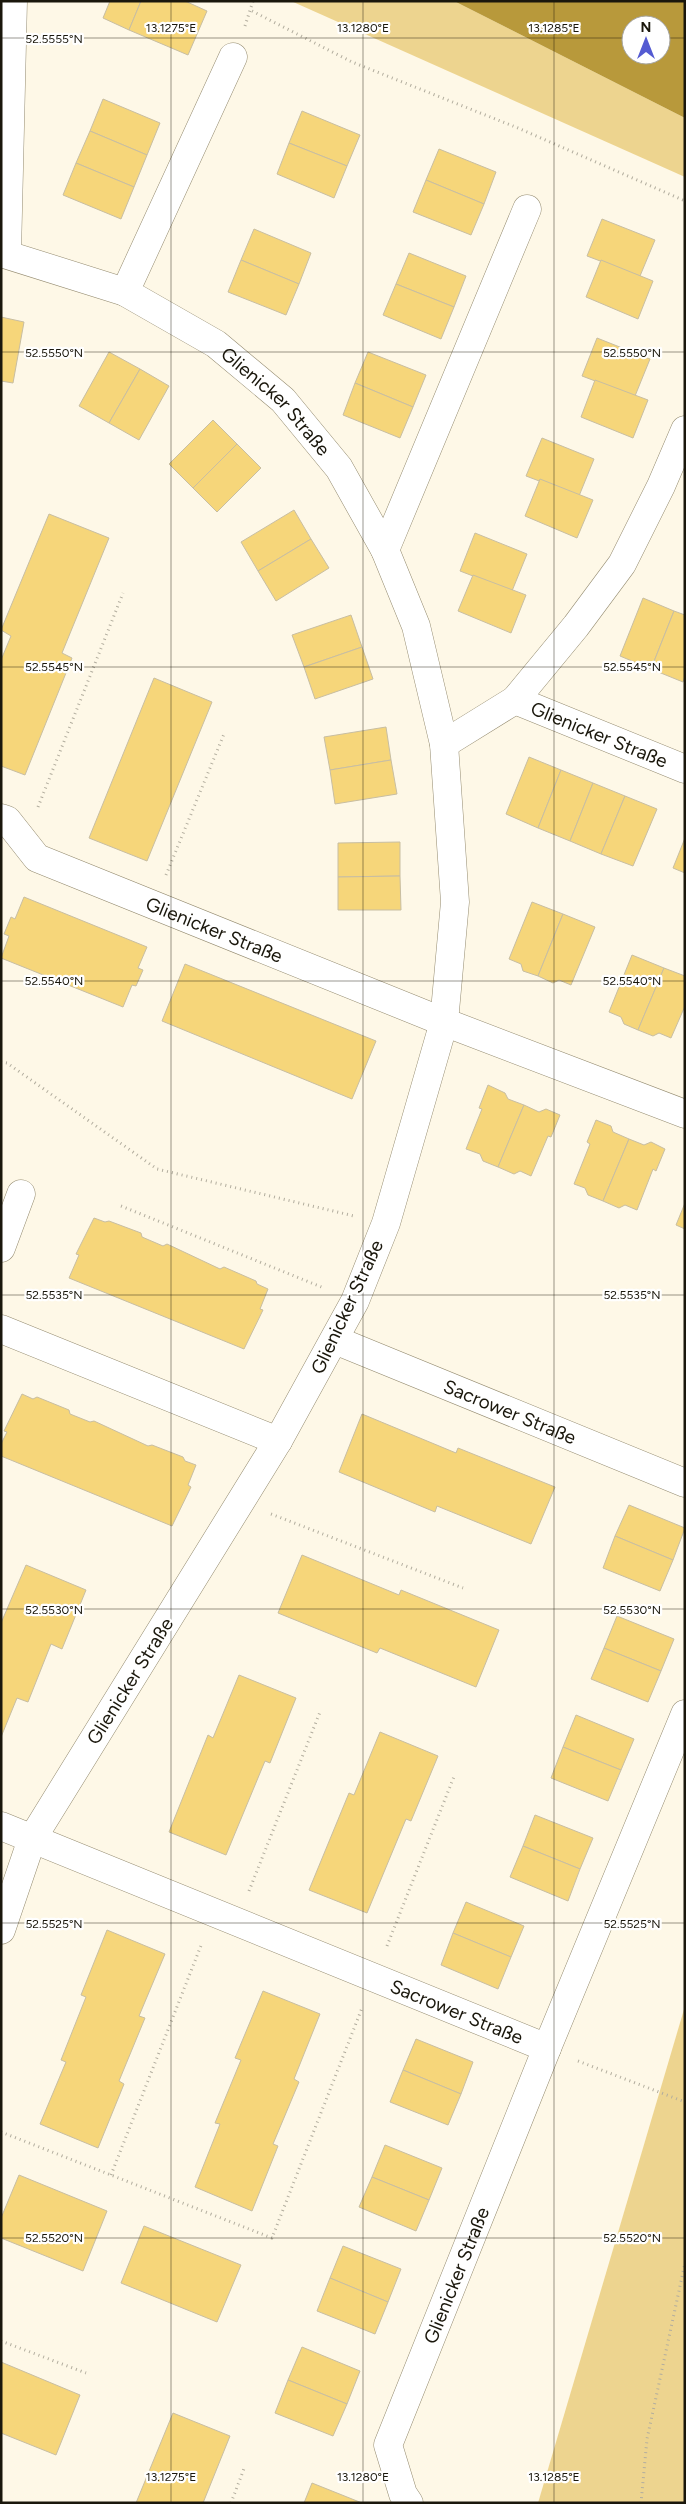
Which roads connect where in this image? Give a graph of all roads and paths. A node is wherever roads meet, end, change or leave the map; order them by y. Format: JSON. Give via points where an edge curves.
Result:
{"nodes":[{"id":1,"x":13,"y":1,"type":"edge"},
{"id":2,"x":252,"y":11,"type":"dead end"},
{"id":3,"x":233,"y":56,"type":"dead end"},
{"id":4,"x":685,"y":200,"type":"edge"},
{"id":5,"x":527,"y":209,"type":"dead end"},
{"id":6,"x":4,"y":253,"type":"edge"},
{"id":7,"x":125,"y":292,"type":"junction"},
{"id":8,"x":685,"y":430,"type":"edge"},
{"id":9,"x":385,"y":550,"type":"junction"},
{"id":10,"x":123,"y":592,"type":"dead end"},
{"id":11,"x":515,"y":700,"type":"junction"},
{"id":12,"x":224,"y":734,"type":"dead end"},
{"id":13,"x":444,"y":744,"type":"junction"},
{"id":14,"x":685,"y":769,"type":"edge"},
{"id":15,"x":1,"y":818,"type":"edge"},
{"id":16,"x":24,"y":843,"type":"junction"},
{"id":17,"x":154,"y":905,"type":"junction"},
{"id":18,"x":444,"y":1022,"type":"junction"},
{"id":19,"x":1,"y":1062,"type":"edge"},
{"id":20,"x":685,"y":1114,"type":"edge"},
{"id":21,"x":22,"y":1194,"type":"dead end"},
{"id":22,"x":121,"y":1206,"type":"dead end"},
{"id":23,"x":386,"y":1223,"type":"junction"},
{"id":24,"x":1,"y":1248,"type":"edge"},
{"id":25,"x":355,"y":1301,"type":"junction"},
{"id":26,"x":1,"y":1329,"type":"edge"},
{"id":27,"x":335,"y":1340,"type":"junction"},
{"id":28,"x":278,"y":1441,"type":"junction"},
{"id":29,"x":685,"y":1484,"type":"edge"},
{"id":30,"x":240,"y":1502,"type":"junction"},
{"id":31,"x":463,"y":1588,"type":"dead end"},
{"id":32,"x":320,"y":1712,"type":"dead end"},
{"id":33,"x":685,"y":1714,"type":"edge"},
{"id":34,"x":455,"y":1774,"type":"dead end"},
{"id":35,"x":1,"y":1826,"type":"edge"},
{"id":36,"x":32,"y":1838,"type":"junction"},
{"id":37,"x":225,"y":1917,"type":"junction"},
{"id":38,"x":1,"y":1930,"type":"edge"},
{"id":39,"x":374,"y":1978,"type":"junction"},
{"id":40,"x":547,"y":2048,"type":"junction"},
{"id":41,"x":685,"y":2102,"type":"edge"},
{"id":42,"x":1,"y":2132,"type":"edge"},
{"id":43,"x":111,"y":2175,"type":"junction"},
{"id":44,"x":685,"y":2264,"type":"edge"},
{"id":45,"x":1,"y":2341,"type":"edge"},
{"id":46,"x":86,"y":2373,"type":"dead end"},
{"id":47,"x":245,"y":2466,"type":"dead end"},
{"id":48,"x":231,"y":2503,"type":"edge"},
{"id":49,"x":409,"y":2503,"type":"edge"},
{"id":50,"x":641,"y":2503,"type":"edge"}],
"edges":[{"from":1,"to":6,"type":"street","name":"Glienicker Straße"},
{"from":2,"to":4,"type":"path","via":[[352,62],[518,128]]},
{"from":3,"to":7,"type":"street"},
{"from":5,"to":9,"type":"street"},
{"from":6,"to":7,"type":"street","name":"Glienicker Straße"},
{"from":7,"to":9,"type":"street","name":"Glienicker Straße","via":[[216,344],[283,400],[339,468]]},
{"from":8,"to":11,"type":"street","name":"Glienicker Straße","via":[[662,486],[622,564]]},
{"from":9,"to":13,"type":"street","name":"Glienicker Straße","via":[[416,626]]},
{"from":10,"to":16,"type":"path"},
{"from":11,"to":13,"type":"street","name":"Glienicker Straße"},
{"from":11,"to":14,"type":"street","name":"Glienicker Straße"},
{"from":12,"to":17,"type":"path"},
{"from":13,"to":18,"type":"street","name":"Glienicker Straße","via":[[455,902]]},
{"from":15,"to":16,"type":"street","name":"Glienicker Straße","via":[[7,820]]},
{"from":16,"to":17,"type":"street","name":"Glienicker Straße","via":[[37,858]]},
{"from":17,"to":18,"type":"street","name":"Glienicker Straße"},
{"from":18,"to":20,"type":"street","name":"Glienicker Straße"},
{"from":18,"to":23,"type":"street","name":"Glienicker Straße"},
{"from":19,"to":23,"type":"path","via":[[7,1063],[157,1169]]},
{"from":21,"to":24,"type":"street"},
{"from":22,"to":25,"type":"path"},
{"from":23,"to":25,"type":"street","name":"Glienicker Straße"},
{"from":25,"to":27,"type":"street","name":"Glienicker Straße"},
{"from":26,"to":28,"type":"street"},
{"from":27,"to":28,"type":"street","name":"Glienicker Straße"},
{"from":27,"to":29,"type":"street","name":"Sacrower Straße"},
{"from":28,"to":30,"type":"street","name":"Glienicker Straße"},
{"from":30,"to":31,"type":"path"},
{"from":30,"to":36,"type":"street","name":"Glienicker Straße"},
{"from":32,"to":37,"type":"path"},
{"from":33,"to":40,"type":"street","name":"Sacrower Straße"},
{"from":34,"to":39,"type":"path"},
{"from":35,"to":36,"type":"street","name":"Sacrower Straße"},
{"from":36,"to":37,"type":"street","name":"Sacrower Straße"},
{"from":36,"to":38,"type":"street","name":"Glienicker Straße"},
{"from":37,"to":39,"type":"street","name":"Sacrower Straße"},
{"from":37,"to":43,"type":"path"},
{"from":39,"to":40,"type":"street","name":"Sacrower Straße"},
{"from":39,"to":43,"type":"path","via":[[272,2238]]},
{"from":40,"to":41,"type":"path"},
{"from":40,"to":49,"type":"street","name":"Glienicker Straße","via":[[388,2445],[403,2494]]},
{"from":42,"to":43,"type":"path"},
{"from":44,"to":50,"type":"path","via":[[647,2439]]},
{"from":45,"to":46,"type":"path"},
{"from":47,"to":48,"type":"path"}]}
